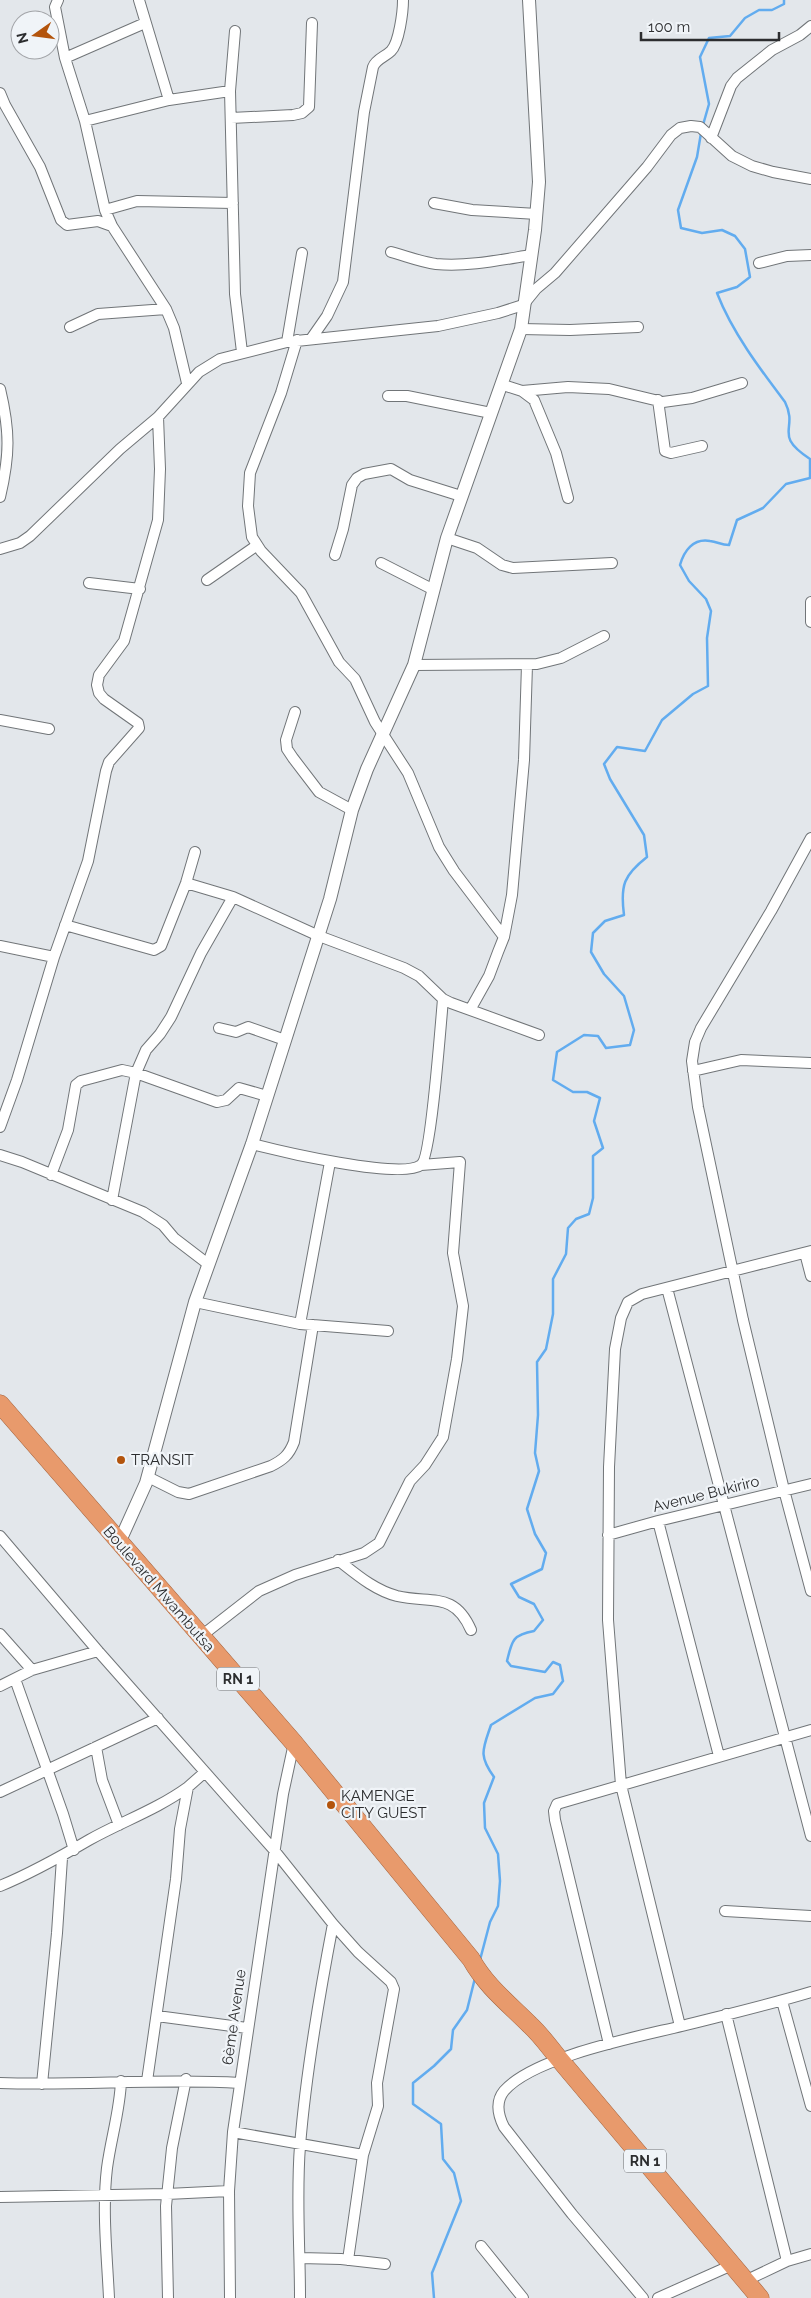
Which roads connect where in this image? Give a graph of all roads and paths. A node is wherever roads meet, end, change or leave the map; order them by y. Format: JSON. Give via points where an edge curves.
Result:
{"nodes":[{"id":1,"x":57,"y":0,"type":"edge"},
{"id":2,"x":139,"y":0,"type":"edge"},
{"id":3,"x":404,"y":0,"type":"edge"},
{"id":4,"x":529,"y":0,"type":"edge"},
{"id":5,"x":145,"y":23,"type":"junction"},
{"id":6,"x":312,"y":23,"type":"dead end"},
{"id":7,"x":811,"y":26,"type":"edge"},
{"id":8,"x":235,"y":31,"type":"dead end"},
{"id":9,"x":65,"y":58,"type":"junction"},
{"id":10,"x":230,"y":91,"type":"junction"},
{"id":11,"x":0,"y":92,"type":"edge"},
{"id":12,"x":168,"y":100,"type":"junction"},
{"id":13,"x":232,"y":118,"type":"junction"},
{"id":14,"x":85,"y":121,"type":"junction"},
{"id":15,"x":711,"y":138,"type":"junction"},
{"id":16,"x":811,"y":179,"type":"edge"},
{"id":17,"x":233,"y":203,"type":"junction"},
{"id":18,"x":434,"y":203,"type":"dead end"},
{"id":19,"x":105,"y":210,"type":"junction"},
{"id":20,"x":536,"y":214,"type":"junction"},
{"id":21,"x":112,"y":226,"type":"junction"},
{"id":22,"x":390,"y":252,"type":"dead end"},
{"id":23,"x":302,"y":254,"type":"dead end"},
{"id":24,"x":811,"y":255,"type":"edge"},
{"id":25,"x":531,"y":256,"type":"junction"},
{"id":26,"x":759,"y":263,"type":"dead end"},
{"id":27,"x":523,"y":305,"type":"junction"},
{"id":28,"x":166,"y":309,"type":"junction"},
{"id":29,"x":70,"y":327,"type":"dead end"},
{"id":30,"x":638,"y":327,"type":"dead end"},
{"id":31,"x":521,"y":329,"type":"junction"},
{"id":32,"x":311,"y":339,"type":"junction"},
{"id":33,"x":292,"y":341,"type":"junction"},
{"id":34,"x":242,"y":352,"type":"junction"},
{"id":35,"x":187,"y":383,"type":"junction"},
{"id":36,"x":742,"y":383,"type":"dead end"},
{"id":37,"x":503,"y":385,"type":"junction"},
{"id":38,"x":0,"y":389,"type":"edge"},
{"id":39,"x":522,"y":391,"type":"junction"},
{"id":40,"x":388,"y":396,"type":"dead end"},
{"id":41,"x":658,"y":400,"type":"junction"},
{"id":42,"x":491,"y":413,"type":"junction"},
{"id":43,"x":158,"y":417,"type":"junction"},
{"id":44,"x":702,"y":446,"type":"dead end"},
{"id":45,"x":0,"y":496,"type":"edge"},
{"id":46,"x":461,"y":496,"type":"junction"},
{"id":47,"x":568,"y":498,"type":"dead end"},
{"id":48,"x":447,"y":538,"type":"junction"},
{"id":49,"x":256,"y":546,"type":"junction"},
{"id":50,"x":0,"y":549,"type":"edge"},
{"id":51,"x":335,"y":555,"type":"dead end"},
{"id":52,"x":382,"y":563,"type":"dead end"},
{"id":53,"x":612,"y":563,"type":"dead end"},
{"id":54,"x":207,"y":580,"type":"dead end"},
{"id":55,"x":89,"y":583,"type":"dead end"},
{"id":56,"x":140,"y":589,"type":"junction"},
{"id":57,"x":434,"y":590,"type":"junction"},
{"id":58,"x":811,"y":602,"type":"edge"},
{"id":59,"x":811,"y":622,"type":"edge"},
{"id":60,"x":604,"y":636,"type":"dead end"},
{"id":61,"x":414,"y":664,"type":"junction"},
{"id":62,"x":527,"y":665,"type":"junction"},
{"id":63,"x":295,"y":712,"type":"dead end"},
{"id":64,"x":0,"y":720,"type":"edge"},
{"id":65,"x":49,"y":729,"type":"dead end"},
{"id":66,"x":382,"y":734,"type":"junction"},
{"id":67,"x":352,"y":810,"type":"junction"},
{"id":68,"x":811,"y":838,"type":"edge"},
{"id":69,"x":195,"y":852,"type":"dead end"},
{"id":70,"x":186,"y":883,"type":"junction"},
{"id":71,"x":233,"y":897,"type":"junction"},
{"id":72,"x":65,"y":925,"type":"junction"},
{"id":73,"x":319,"y":936,"type":"junction"},
{"id":74,"x":504,"y":936,"type":"junction"},
{"id":75,"x":0,"y":946,"type":"edge"},
{"id":76,"x":54,"y":957,"type":"junction"},
{"id":77,"x":443,"y":999,"type":"junction"},
{"id":78,"x":470,"y":1010,"type":"junction"},
{"id":79,"x":219,"y":1028,"type":"dead end"},
{"id":80,"x":539,"y":1035,"type":"dead end"},
{"id":81,"x":285,"y":1040,"type":"junction"},
{"id":82,"x":811,"y":1063,"type":"edge"},
{"id":83,"x":693,"y":1071,"type":"junction"},
{"id":84,"x":136,"y":1073,"type":"junction"},
{"id":85,"x":267,"y":1096,"type":"junction"},
{"id":86,"x":0,"y":1127,"type":"edge"},
{"id":87,"x":252,"y":1144,"type":"junction"},
{"id":88,"x":0,"y":1155,"type":"edge"},
{"id":89,"x":330,"y":1162,"type":"junction"},
{"id":90,"x":421,"y":1164,"type":"junction"},
{"id":91,"x":51,"y":1175,"type":"junction"},
{"id":92,"x":112,"y":1200,"type":"junction"},
{"id":93,"x":808,"y":1252,"type":"edge"},
{"id":94,"x":208,"y":1264,"type":"junction"},
{"id":95,"x":734,"y":1271,"type":"junction"},
{"id":96,"x":811,"y":1276,"type":"edge"},
{"id":97,"x":667,"y":1288,"type":"junction"},
{"id":98,"x":195,"y":1302,"type":"junction"},
{"id":99,"x":300,"y":1324,"type":"junction"},
{"id":100,"x":313,"y":1325,"type":"junction"},
{"id":101,"x":388,"y":1331,"type":"dead end"},
{"id":102,"x":0,"y":1404,"type":"edge"},
{"id":103,"x":148,"y":1477,"type":"junction"},
{"id":104,"x":811,"y":1484,"type":"edge"},
{"id":105,"x":784,"y":1490,"type":"junction"},
{"id":106,"x":723,"y":1505,"type":"junction"},
{"id":107,"x":658,"y":1521,"type":"junction"},
{"id":108,"x":608,"y":1535,"type":"junction"},
{"id":109,"x":0,"y":1536,"type":"edge"},
{"id":110,"x":119,"y":1543,"type":"junction"},
{"id":111,"x":338,"y":1560,"type":"junction"},
{"id":112,"x":811,"y":1592,"type":"edge"},
{"id":113,"x":471,"y":1630,"type":"dead end"},
{"id":114,"x":0,"y":1634,"type":"edge"},
{"id":115,"x":200,"y":1637,"type":"junction"},
{"id":116,"x":98,"y":1651,"type":"junction"},
{"id":117,"x":32,"y":1670,"type":"junction"},
{"id":118,"x":16,"y":1679,"type":"junction"},
{"id":119,"x":0,"y":1686,"type":"edge"},
{"id":120,"x":158,"y":1718,"type":"junction"},
{"id":121,"x":811,"y":1730,"type":"edge"},
{"id":122,"x":786,"y":1736,"type":"junction"},
{"id":123,"x":294,"y":1743,"type":"junction"},
{"id":124,"x":96,"y":1747,"type":"junction"},
{"id":125,"x":719,"y":1756,"type":"junction"},
{"id":126,"x":47,"y":1770,"type":"junction"},
{"id":127,"x":205,"y":1772,"type":"junction"},
{"id":128,"x":621,"y":1785,"type":"junction"},
{"id":129,"x":188,"y":1786,"type":"junction"},
{"id":130,"x":0,"y":1792,"type":"edge"},
{"id":131,"x":119,"y":1825,"type":"junction"},
{"id":132,"x":811,"y":1836,"type":"edge"},
{"id":133,"x":74,"y":1850,"type":"junction"},
{"id":134,"x":274,"y":1850,"type":"junction"},
{"id":135,"x":62,"y":1858,"type":"junction"},
{"id":136,"x":0,"y":1886,"type":"edge"},
{"id":137,"x":725,"y":1910,"type":"dead end"},
{"id":138,"x":811,"y":1916,"type":"edge"},
{"id":139,"x":333,"y":1924,"type":"junction"},
{"id":140,"x":811,"y":1992,"type":"edge"},
{"id":141,"x":782,"y":2000,"type":"junction"},
{"id":142,"x":726,"y":2014,"type":"junction"},
{"id":143,"x":157,"y":2016,"type":"junction"},
{"id":144,"x":680,"y":2026,"type":"junction"},
{"id":145,"x":247,"y":2028,"type":"junction"},
{"id":146,"x":609,"y":2044,"type":"junction"},
{"id":147,"x":560,"y":2060,"type":"junction"},
{"id":148,"x":186,"y":2079,"type":"junction"},
{"id":149,"x":121,"y":2081,"type":"junction"},
{"id":150,"x":147,"y":2081,"type":"junction"},
{"id":151,"x":0,"y":2083,"type":"edge"},
{"id":152,"x":240,"y":2083,"type":"junction"},
{"id":153,"x":42,"y":2084,"type":"junction"},
{"id":154,"x":811,"y":2106,"type":"edge"},
{"id":155,"x":233,"y":2132,"type":"junction"},
{"id":156,"x":300,"y":2145,"type":"junction"},
{"id":157,"x":363,"y":2155,"type":"junction"},
{"id":158,"x":229,"y":2191,"type":"junction"},
{"id":159,"x":167,"y":2194,"type":"junction"},
{"id":160,"x":105,"y":2195,"type":"junction"},
{"id":161,"x":0,"y":2197,"type":"edge"},
{"id":162,"x":481,"y":2246,"type":"dead end"},
{"id":163,"x":811,"y":2254,"type":"edge"},
{"id":164,"x":300,"y":2258,"type":"junction"},
{"id":165,"x":348,"y":2260,"type":"junction"},
{"id":166,"x":787,"y":2261,"type":"junction"},
{"id":167,"x":385,"y":2264,"type":"dead end"},
{"id":168,"x":732,"y":2264,"type":"junction"},
{"id":169,"x":745,"y":2281,"type":"junction"},
{"id":170,"x":109,"y":2298,"type":"edge"},
{"id":171,"x":168,"y":2298,"type":"edge"},
{"id":172,"x":230,"y":2298,"type":"edge"},
{"id":173,"x":300,"y":2298,"type":"edge"},
{"id":174,"x":523,"y":2298,"type":"edge"},
{"id":175,"x":643,"y":2298,"type":"edge"},
{"id":176,"x":658,"y":2298,"type":"edge"},
{"id":177,"x":760,"y":2298,"type":"edge"}],
"edges":[{"from":1,"to":9,"type":"street","via":[[55,7]]},
{"from":2,"to":5,"type":"street"},
{"from":3,"to":32,"type":"street","via":[[395,44],[373,67],[364,112],[343,282],[327,316]]},
{"from":4,"to":20,"type":"street","via":[[539,166]]},
{"from":5,"to":9,"type":"street"},
{"from":5,"to":12,"type":"street"},
{"from":6,"to":13,"type":"street","via":[[309,107],[293,115]]},
{"from":7,"to":15,"type":"street","via":[[772,50],[737,78]]},
{"from":8,"to":10,"type":"street"},
{"from":9,"to":14,"type":"street"},
{"from":10,"to":12,"type":"street"},
{"from":10,"to":13,"type":"street"},
{"from":11,"to":21,"type":"street","via":[[40,167],[61,220],[67,225],[98,221]]},
{"from":12,"to":14,"type":"street"},
{"from":13,"to":17,"type":"street"},
{"from":14,"to":19,"type":"street"},
{"from":15,"to":16,"type":"street","via":[[732,156],[752,166]]},
{"from":15,"to":27,"type":"street","via":[[700,128],[685,127],[671,135],[568,259]]},
{"from":17,"to":19,"type":"street","via":[[137,201]]},
{"from":17,"to":34,"type":"street","via":[[236,311]]},
{"from":18,"to":20,"type":"street","via":[[472,210]]},
{"from":19,"to":21,"type":"street"},
{"from":20,"to":25,"type":"street"},
{"from":21,"to":28,"type":"street"},
{"from":22,"to":25,"type":"street","via":[[444,264]]},
{"from":23,"to":33,"type":"street"},
{"from":24,"to":26,"type":"street","via":[[787,256]]},
{"from":25,"to":27,"type":"street"},
{"from":27,"to":31,"type":"street"},
{"from":27,"to":32,"type":"street","via":[[438,326]]},
{"from":28,"to":29,"type":"street","via":[[98,314]]},
{"from":28,"to":35,"type":"street","via":[[174,328]]},
{"from":30,"to":31,"type":"street"},
{"from":31,"to":37,"type":"street"},
{"from":32,"to":33,"type":"street"},
{"from":33,"to":34,"type":"street"},
{"from":33,"to":49,"type":"street","via":[[281,393],[250,473],[250,524]]},
{"from":34,"to":35,"type":"street","via":[[220,359]]},
{"from":35,"to":43,"type":"street"},
{"from":36,"to":41,"type":"street","via":[[692,398]]},
{"from":37,"to":39,"type":"street"},
{"from":37,"to":42,"type":"street"},
{"from":38,"to":45,"type":"street","via":[[6,413],[9,453]]},
{"from":39,"to":41,"type":"street","via":[[568,387],[609,389]]},
{"from":39,"to":47,"type":"street","via":[[537,406],[556,453]]},
{"from":40,"to":42,"type":"street","via":[[407,396]]},
{"from":41,"to":44,"type":"street","via":[[665,451],[671,453]]},
{"from":42,"to":46,"type":"street"},
{"from":43,"to":50,"type":"street","via":[[30,536]]},
{"from":43,"to":56,"type":"street","via":[[158,520]]},
{"from":46,"to":48,"type":"street"},
{"from":46,"to":51,"type":"street","via":[[410,480],[391,469],[364,474],[352,485]]},
{"from":48,"to":53,"type":"street","via":[[477,548],[502,565],[513,568]]},
{"from":48,"to":57,"type":"street"},
{"from":49,"to":54,"type":"street"},
{"from":49,"to":66,"type":"street","via":[[301,594],[339,662],[355,679]]},
{"from":52,"to":57,"type":"street"},
{"from":55,"to":56,"type":"street"},
{"from":56,"to":72,"type":"street","via":[[124,641],[99,675],[97,685],[104,699],[134,718],[139,728],[109,762],[88,861]]},
{"from":57,"to":61,"type":"street"},
{"from":58,"to":59,"type":"street"},
{"from":60,"to":62,"type":"street","via":[[561,658]]},
{"from":61,"to":62,"type":"street"},
{"from":61,"to":66,"type":"street"},
{"from":62,"to":74,"type":"street","via":[[524,760],[512,895]]},
{"from":63,"to":67,"type":"street","via":[[286,740],[287,749],[319,792]]},
{"from":64,"to":65,"type":"street"},
{"from":66,"to":67,"type":"street"},
{"from":66,"to":74,"type":"street","via":[[408,774],[439,847]]},
{"from":67,"to":73,"type":"street"},
{"from":68,"to":83,"type":"street","via":[[701,1028],[695,1042]]},
{"from":69,"to":70,"type":"street"},
{"from":70,"to":71,"type":"street"},
{"from":70,"to":72,"type":"street","via":[[158,949]]},
{"from":71,"to":73,"type":"street"},
{"from":71,"to":84,"type":"street","via":[[171,1017],[146,1050]]},
{"from":72,"to":76,"type":"street"},
{"from":73,"to":77,"type":"street","via":[[420,976]]},
{"from":73,"to":81,"type":"street"},
{"from":74,"to":78,"type":"street","via":[[489,976]]},
{"from":75,"to":76,"type":"street"},
{"from":76,"to":86,"type":"street","via":[[18,1080]]},
{"from":77,"to":78,"type":"street"},
{"from":77,"to":90,"type":"street","via":[[426,1158]]},
{"from":78,"to":80,"type":"street"},
{"from":79,"to":81,"type":"street","via":[[236,1032],[248,1027]]},
{"from":81,"to":85,"type":"street"},
{"from":82,"to":83,"type":"street","via":[[742,1060]]},
{"from":83,"to":95,"type":"street"},
{"from":84,"to":85,"type":"street","via":[[218,1102],[226,1100],[239,1088]]},
{"from":84,"to":91,"type":"street","via":[[122,1070],[78,1082],[68,1130]]},
{"from":84,"to":92,"type":"street"},
{"from":85,"to":87,"type":"street"},
{"from":87,"to":89,"type":"street"},
{"from":87,"to":94,"type":"street"},
{"from":88,"to":91,"type":"street"},
{"from":89,"to":90,"type":"street","via":[[393,1168],[413,1168]]},
{"from":89,"to":99,"type":"street"},
{"from":90,"to":111,"type":"street","via":[[460,1162],[453,1253],[463,1306],[443,1437],[410,1482],[379,1543],[364,1553]]},
{"from":91,"to":92,"type":"street"},
{"from":92,"to":94,"type":"street","via":[[163,1225],[174,1238]]},
{"from":93,"to":95,"type":"street"},
{"from":93,"to":96,"type":"street"},
{"from":94,"to":98,"type":"street"},
{"from":95,"to":97,"type":"street"},
{"from":95,"to":105,"type":"street"},
{"from":97,"to":106,"type":"street"},
{"from":97,"to":108,"type":"street","via":[[642,1294],[628,1302],[621,1318],[615,1359]]},
{"from":98,"to":99,"type":"street"},
{"from":98,"to":103,"type":"street"},
{"from":99,"to":100,"type":"street"},
{"from":100,"to":101,"type":"street"},
{"from":100,"to":103,"type":"street","via":[[294,1442],[283,1460],[189,1494]]},
{"from":102,"to":110,"type":"highway","name":"Boulevard Mwambutsa","number":"RN 1"},
{"from":103,"to":110,"type":"street"},
{"from":104,"to":105,"type":"street","name":"Avenue Bukiriro"},
{"from":105,"to":106,"type":"street","name":"Avenue Bukiriro"},
{"from":105,"to":112,"type":"street"},
{"from":106,"to":107,"type":"street","name":"Avenue Bukiriro"},
{"from":106,"to":122,"type":"street"},
{"from":107,"to":108,"type":"street","name":"Avenue Bukiriro"},
{"from":107,"to":125,"type":"street"},
{"from":108,"to":128,"type":"street","via":[[608,1630]]},
{"from":109,"to":116,"type":"street"},
{"from":110,"to":115,"type":"highway","name":"Boulevard Mwambutsa","number":"RN 1"},
{"from":111,"to":113,"type":"street","via":[[367,1582],[397,1596],[449,1604],[461,1611]]},
{"from":111,"to":115,"type":"street","via":[[259,1591]]},
{"from":114,"to":117,"type":"street"},
{"from":115,"to":123,"type":"highway","name":"Boulevard Mwambutsa","number":"RN 1"},
{"from":116,"to":117,"type":"street"},
{"from":116,"to":120,"type":"street"},
{"from":117,"to":118,"type":"street"},
{"from":118,"to":119,"type":"street"},
{"from":118,"to":126,"type":"street"},
{"from":120,"to":124,"type":"street"},
{"from":120,"to":127,"type":"street"},
{"from":121,"to":122,"type":"street"},
{"from":122,"to":125,"type":"street"},
{"from":122,"to":132,"type":"street"},
{"from":123,"to":134,"type":"street","name":"6ème Avenue"},
{"from":123,"to":147,"type":"highway","name":"Boulevard Mwambutsa","number":"RN 1","via":[[471,1959],[505,1989]]},
{"from":124,"to":126,"type":"street"},
{"from":124,"to":131,"type":"street","via":[[102,1780]]},
{"from":125,"to":128,"type":"street"},
{"from":126,"to":130,"type":"street"},
{"from":126,"to":133,"type":"street"},
{"from":127,"to":129,"type":"street"},
{"from":127,"to":134,"type":"street"},
{"from":128,"to":144,"type":"street"},
{"from":128,"to":146,"type":"street","via":[[563,1800],[554,1811]]},
{"from":129,"to":131,"type":"street","via":[[151,1811]]},
{"from":129,"to":143,"type":"street"},
{"from":131,"to":133,"type":"street"},
{"from":133,"to":135,"type":"street"},
{"from":134,"to":139,"type":"street"},
{"from":134,"to":145,"type":"street","name":"6ème Avenue"},
{"from":135,"to":136,"type":"street"},
{"from":135,"to":153,"type":"street"},
{"from":137,"to":138,"type":"street"},
{"from":139,"to":156,"type":"street","via":[[320,1990]]},
{"from":139,"to":157,"type":"street","via":[[391,1982],[394,1989],[377,2083],[378,2106]]},
{"from":140,"to":141,"type":"street"},
{"from":141,"to":142,"type":"street"},
{"from":141,"to":154,"type":"street"},
{"from":142,"to":144,"type":"street"},
{"from":142,"to":166,"type":"street"},
{"from":143,"to":145,"type":"street"},
{"from":143,"to":150,"type":"street"},
{"from":144,"to":146,"type":"street"},
{"from":145,"to":152,"type":"street","name":"6ème Avenue"},
{"from":146,"to":147,"type":"street"},
{"from":147,"to":168,"type":"highway","name":"Boulevard Mwambutsa","number":"RN 1"},
{"from":147,"to":175,"type":"street","via":[[530,2072],[505,2090],[498,2103],[499,2117],[572,2214]]},
{"from":148,"to":150,"type":"street"},
{"from":148,"to":152,"type":"street"},
{"from":148,"to":159,"type":"street","via":[[172,2148]]},
{"from":149,"to":150,"type":"street"},
{"from":149,"to":153,"type":"street"},
{"from":149,"to":160,"type":"street"},
{"from":151,"to":153,"type":"street"},
{"from":152,"to":155,"type":"street","name":"6ème Avenue"},
{"from":155,"to":156,"type":"street"},
{"from":155,"to":158,"type":"street","name":"6ème Avenue"},
{"from":156,"to":157,"type":"street"},
{"from":156,"to":164,"type":"street"},
{"from":157,"to":165,"type":"street"},
{"from":158,"to":159,"type":"street"},
{"from":158,"to":172,"type":"street","name":"6ème Avenue"},
{"from":159,"to":160,"type":"street"},
{"from":159,"to":171,"type":"street"},
{"from":160,"to":161,"type":"street"},
{"from":160,"to":170,"type":"street"},
{"from":162,"to":174,"type":"street"},
{"from":163,"to":166,"type":"street"},
{"from":164,"to":165,"type":"street"},
{"from":164,"to":173,"type":"street"},
{"from":165,"to":167,"type":"street"},
{"from":166,"to":169,"type":"street"},
{"from":168,"to":169,"type":"highway","name":"Boulevard Mwambutsa","number":"RN 1"},
{"from":168,"to":176,"type":"street"},
{"from":169,"to":177,"type":"highway","name":"Boulevard Mwambutsa","number":"RN 1"}]}
